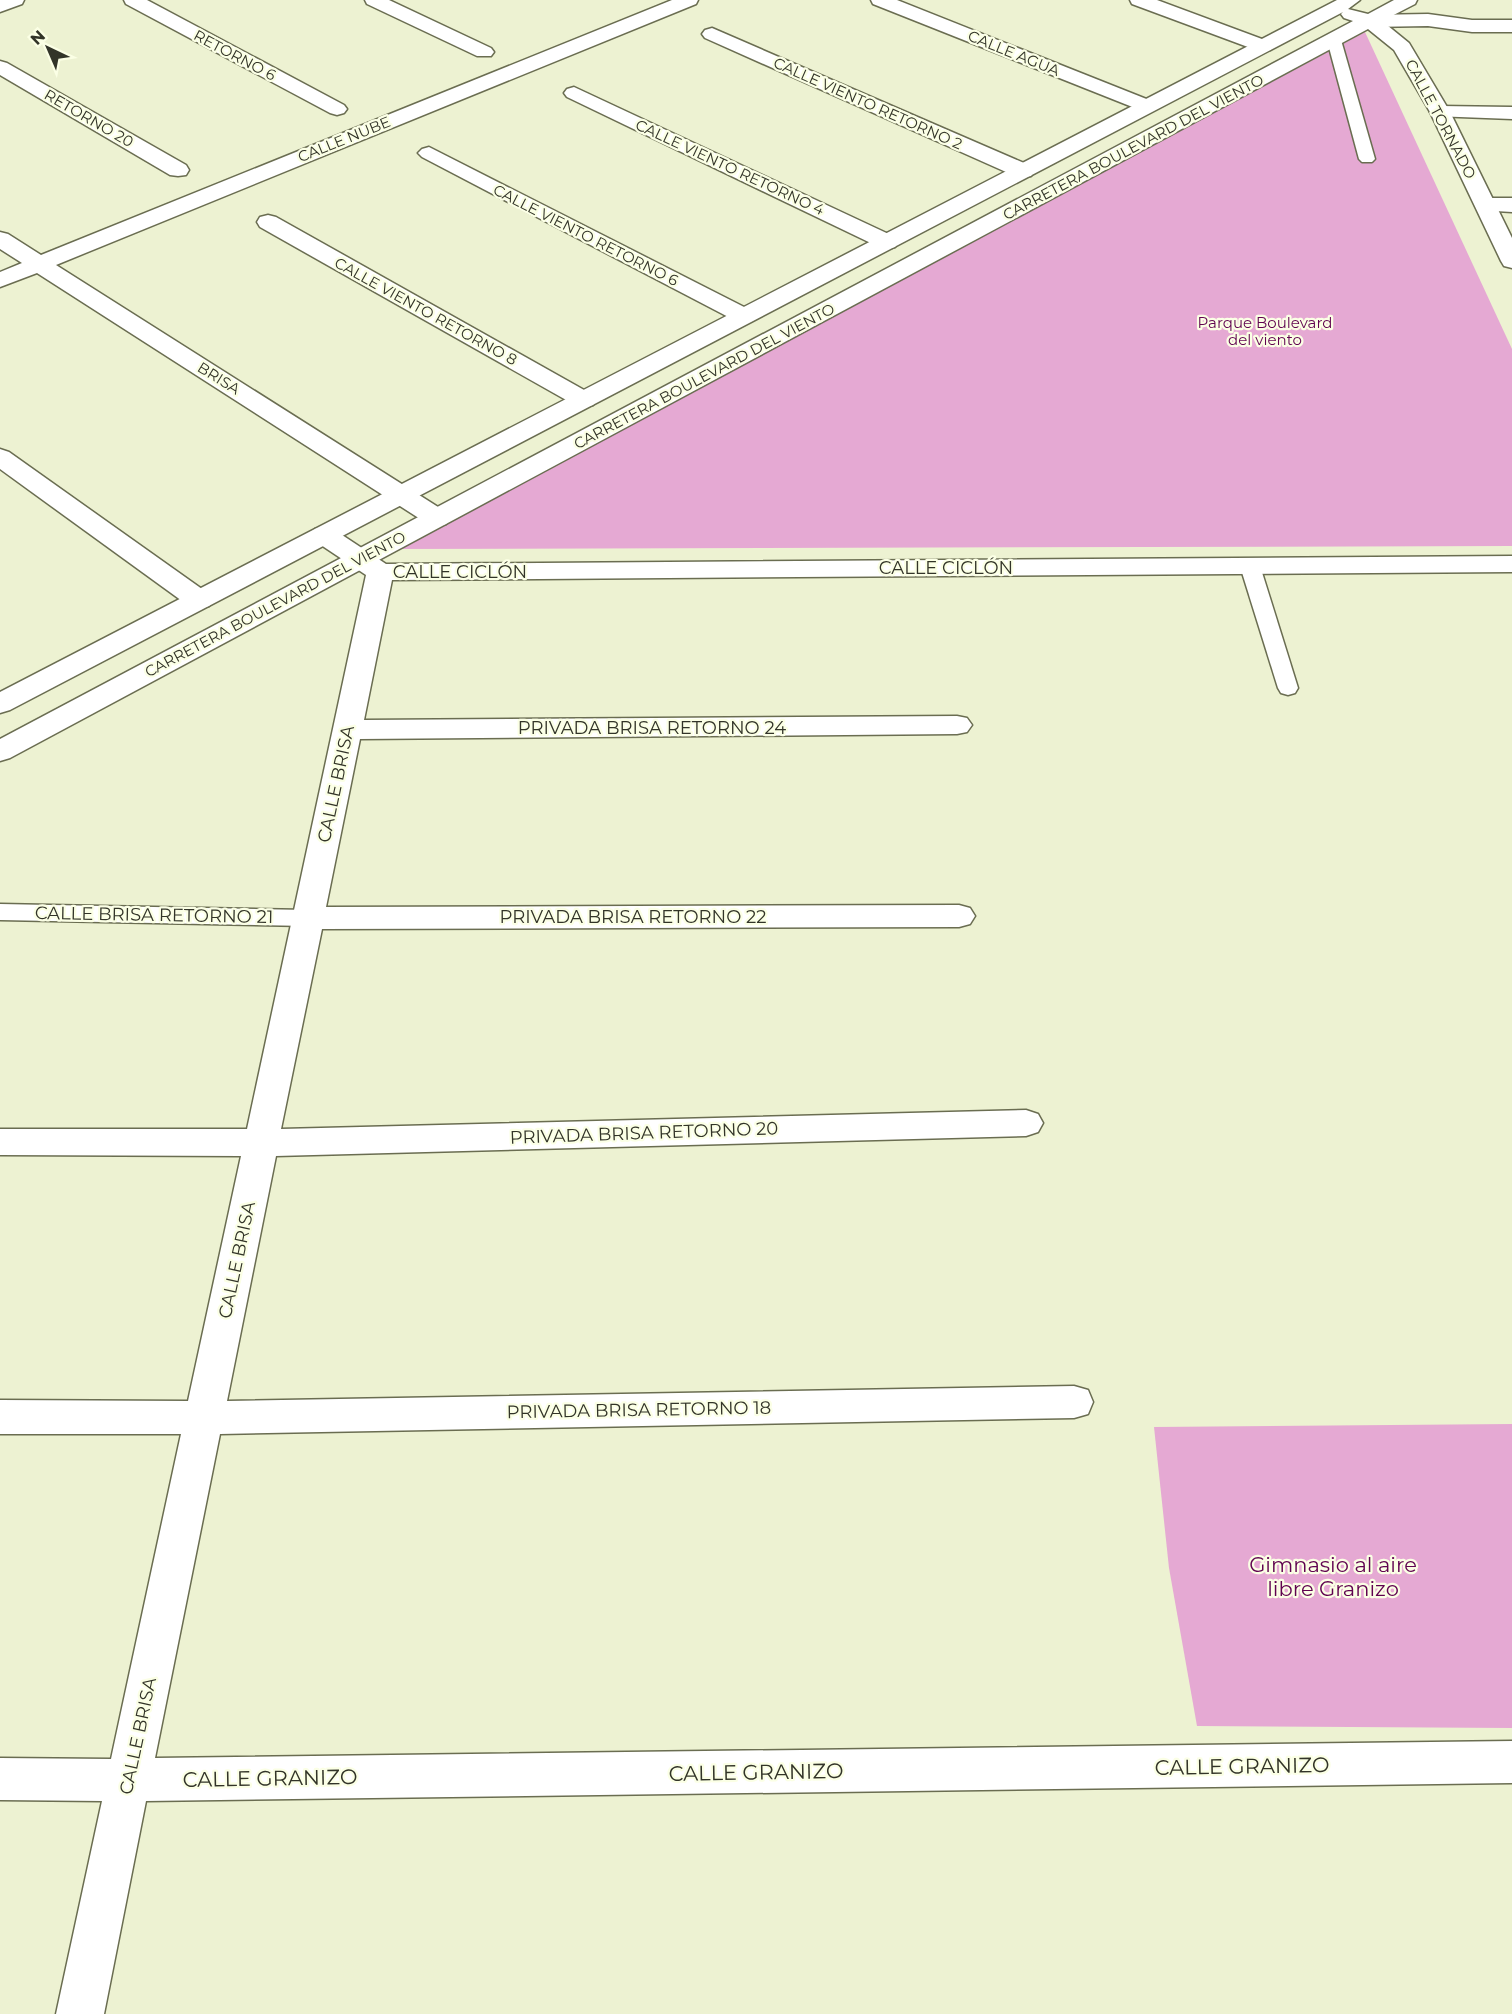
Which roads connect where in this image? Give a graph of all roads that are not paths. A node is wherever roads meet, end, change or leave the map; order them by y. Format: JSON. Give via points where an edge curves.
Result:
{"nodes":[{"id":1,"x":15,"y":0,"type":"edge"},
{"id":2,"x":133,"y":0,"type":"edge"},
{"id":3,"x":374,"y":0,"type":"edge"},
{"id":4,"x":689,"y":0,"type":"edge"},
{"id":5,"x":880,"y":0,"type":"edge"},
{"id":6,"x":1139,"y":0,"type":"edge"},
{"id":7,"x":1408,"y":0,"type":"edge"},
{"id":8,"x":1343,"y":4,"type":"edge"},
{"id":9,"x":0,"y":6,"type":"edge"},
{"id":10,"x":1512,"y":10,"type":"edge"},
{"id":11,"x":1428,"y":20,"type":"junction"},
{"id":12,"x":1370,"y":21,"type":"junction"},
{"id":13,"x":1512,"y":26,"type":"edge"},
{"id":14,"x":712,"y":34,"type":"dead end"},
{"id":15,"x":1334,"y":40,"type":"junction"},
{"id":16,"x":1263,"y":46,"type":"junction"},
{"id":17,"x":484,"y":52,"type":"dead end"},
{"id":18,"x":0,"y":67,"type":"edge"},
{"id":19,"x":574,"y":93,"type":"dead end"},
{"id":20,"x":1147,"y":106,"type":"junction"},
{"id":21,"x":337,"y":110,"type":"dead end"},
{"id":22,"x":1440,"y":112,"type":"junction"},
{"id":23,"x":1512,"y":113,"type":"edge"},
{"id":24,"x":429,"y":153,"type":"dead end"},
{"id":25,"x":1367,"y":159,"type":"dead end"},
{"id":26,"x":178,"y":170,"type":"dead end"},
{"id":27,"x":1023,"y":171,"type":"junction"},
{"id":28,"x":1486,"y":205,"type":"junction"},
{"id":29,"x":1512,"y":205,"type":"edge"},
{"id":30,"x":268,"y":222,"type":"dead end"},
{"id":31,"x":0,"y":239,"type":"edge"},
{"id":32,"x":887,"y":242,"type":"junction"},
{"id":33,"x":1512,"y":261,"type":"edge"},
{"id":34,"x":38,"y":264,"type":"junction"},
{"id":35,"x":0,"y":280,"type":"edge"},
{"id":36,"x":744,"y":316,"type":"junction"},
{"id":37,"x":584,"y":400,"type":"junction"},
{"id":38,"x":0,"y":458,"type":"edge"},
{"id":39,"x":402,"y":495,"type":"junction"},
{"id":40,"x":437,"y":518,"type":"junction"},
{"id":41,"x":324,"y":536,"type":"junction"},
{"id":42,"x":1512,"y":564,"type":"edge"},
{"id":43,"x":370,"y":566,"type":"junction"},
{"id":44,"x":1250,"y":566,"type":"junction"},
{"id":45,"x":198,"y":600,"type":"junction"},
{"id":46,"x":1288,"y":688,"type":"dead end"},
{"id":47,"x":0,"y":704,"type":"edge"},
{"id":48,"x":957,"y":725,"type":"dead end"},
{"id":49,"x":347,"y":730,"type":"junction"},
{"id":50,"x":0,"y":751,"type":"edge"},
{"id":51,"x":0,"y":912,"type":"edge"},
{"id":52,"x":959,"y":916,"type":"dead end"},
{"id":53,"x":308,"y":918,"type":"junction"},
{"id":54,"x":1026,"y":1123,"type":"dead end"},
{"id":55,"x":0,"y":1142,"type":"edge"},
{"id":56,"x":262,"y":1143,"type":"junction"},
{"id":57,"x":1074,"y":1402,"type":"dead end"},
{"id":58,"x":0,"y":1417,"type":"edge"},
{"id":59,"x":204,"y":1418,"type":"junction"},
{"id":60,"x":1512,"y":1762,"type":"edge"},
{"id":61,"x":0,"y":1779,"type":"edge"},
{"id":62,"x":128,"y":1780,"type":"junction"},
{"id":63,"x":80,"y":2014,"type":"edge"}],
"edges":[{"from":1,"to":9,"type":"street"},
{"from":2,"to":21,"type":"street","name":"RETORNO 6"},
{"from":3,"to":17,"type":"street"},
{"from":4,"to":34,"type":"street","name":"CALLE NUBE"},
{"from":5,"to":20,"type":"street","name":"CALLE AGUA"},
{"from":6,"to":16,"type":"street"},
{"from":7,"to":12,"type":"street","name":"CARRETERA BOULEVARD DEL VIENTO"},
{"from":8,"to":12,"type":"street","name":"CALLE TORNADO"},
{"from":8,"to":16,"type":"street","name":"CARRETERA BOULEVARD DEL VIENTO"},
{"from":10,"to":11,"type":"street","via":[[1462,10]]},
{"from":11,"to":12,"type":"street"},
{"from":11,"to":13,"type":"street"},
{"from":12,"to":15,"type":"street","name":"CARRETERA BOULEVARD DEL VIENTO"},
{"from":12,"to":22,"type":"street","name":"CALLE TORNADO","via":[[1402,47]]},
{"from":14,"to":27,"type":"street","name":"CALLE VIENTO RETORNO 2"},
{"from":15,"to":25,"type":"lane"},
{"from":15,"to":40,"type":"street","name":"CARRETERA BOULEVARD DEL VIENTO"},
{"from":16,"to":20,"type":"street","name":"CARRETERA BOULEVARD DEL VIENTO"},
{"from":18,"to":26,"type":"street","name":"RETORNO 20"},
{"from":19,"to":32,"type":"street","name":"CALLE VIENTO RETORNO 4"},
{"from":20,"to":27,"type":"street","name":"CARRETERA BOULEVARD DEL VIENTO"},
{"from":22,"to":23,"type":"street"},
{"from":22,"to":28,"type":"street","name":"CALLE TORNADO"},
{"from":24,"to":36,"type":"street","name":"CALLE VIENTO RETORNO 6"},
{"from":27,"to":32,"type":"street","name":"CARRETERA BOULEVARD DEL VIENTO"},
{"from":28,"to":29,"type":"street"},
{"from":28,"to":33,"type":"street","name":"CALLE TORNADO"},
{"from":30,"to":37,"type":"street","name":"CALLE VIENTO RETORNO 8"},
{"from":31,"to":34,"type":"street","name":"BRISA"},
{"from":32,"to":36,"type":"street","name":"CARRETERA BOULEVARD DEL VIENTO"},
{"from":34,"to":35,"type":"street","name":"CALLE NUBE"},
{"from":34,"to":39,"type":"street","name":"BRISA"},
{"from":36,"to":37,"type":"street","name":"CARRETERA BOULEVARD DEL VIENTO"},
{"from":37,"to":39,"type":"street","name":"CARRETERA BOULEVARD DEL VIENTO"},
{"from":38,"to":45,"type":"street"},
{"from":39,"to":40,"type":"street","name":"BRISA"},
{"from":39,"to":41,"type":"street","name":"CARRETERA BOULEVARD DEL VIENTO"},
{"from":40,"to":43,"type":"street","name":"CARRETERA BOULEVARD DEL VIENTO"},
{"from":41,"to":43,"type":"street"},
{"from":41,"to":45,"type":"street","name":"CARRETERA BOULEVARD DEL VIENTO"},
{"from":42,"to":44,"type":"street","name":"CALLE CICLÓN"},
{"from":43,"to":44,"type":"street","name":"CALLE CICLÓN"},
{"from":43,"to":49,"type":"street","name":"CALLE BRISA"},
{"from":43,"to":50,"type":"street","name":"CARRETERA BOULEVARD DEL VIENTO"},
{"from":44,"to":46,"type":"lane"},
{"from":45,"to":47,"type":"street","name":"CARRETERA BOULEVARD DEL VIENTO"},
{"from":48,"to":49,"type":"street","name":"PRIVADA BRISA RETORNO 24"},
{"from":49,"to":53,"type":"street","name":"CALLE BRISA"},
{"from":51,"to":53,"type":"lane","name":"CALLE BRISA RETORNO 21"},
{"from":52,"to":53,"type":"street","name":"PRIVADA BRISA RETORNO 22"},
{"from":53,"to":56,"type":"street","name":"CALLE BRISA"},
{"from":54,"to":56,"type":"street","name":"PRIVADA BRISA RETORNO 20"},
{"from":55,"to":56,"type":"street","name":"PRIVADA BRISA RETORNO 20"},
{"from":56,"to":59,"type":"street","name":"CALLE BRISA"},
{"from":57,"to":59,"type":"street","name":"PRIVADA BRISA RETORNO 18"},
{"from":58,"to":59,"type":"street","name":"PRIVADA BRISA RETORNO 18"},
{"from":59,"to":62,"type":"street","name":"CALLE BRISA"},
{"from":60,"to":62,"type":"street","name":"CALLE GRANIZO"},
{"from":61,"to":62,"type":"street","name":"CALLE GRANIZO"},
{"from":62,"to":63,"type":"street","name":"CALLE BRISA"}]}
